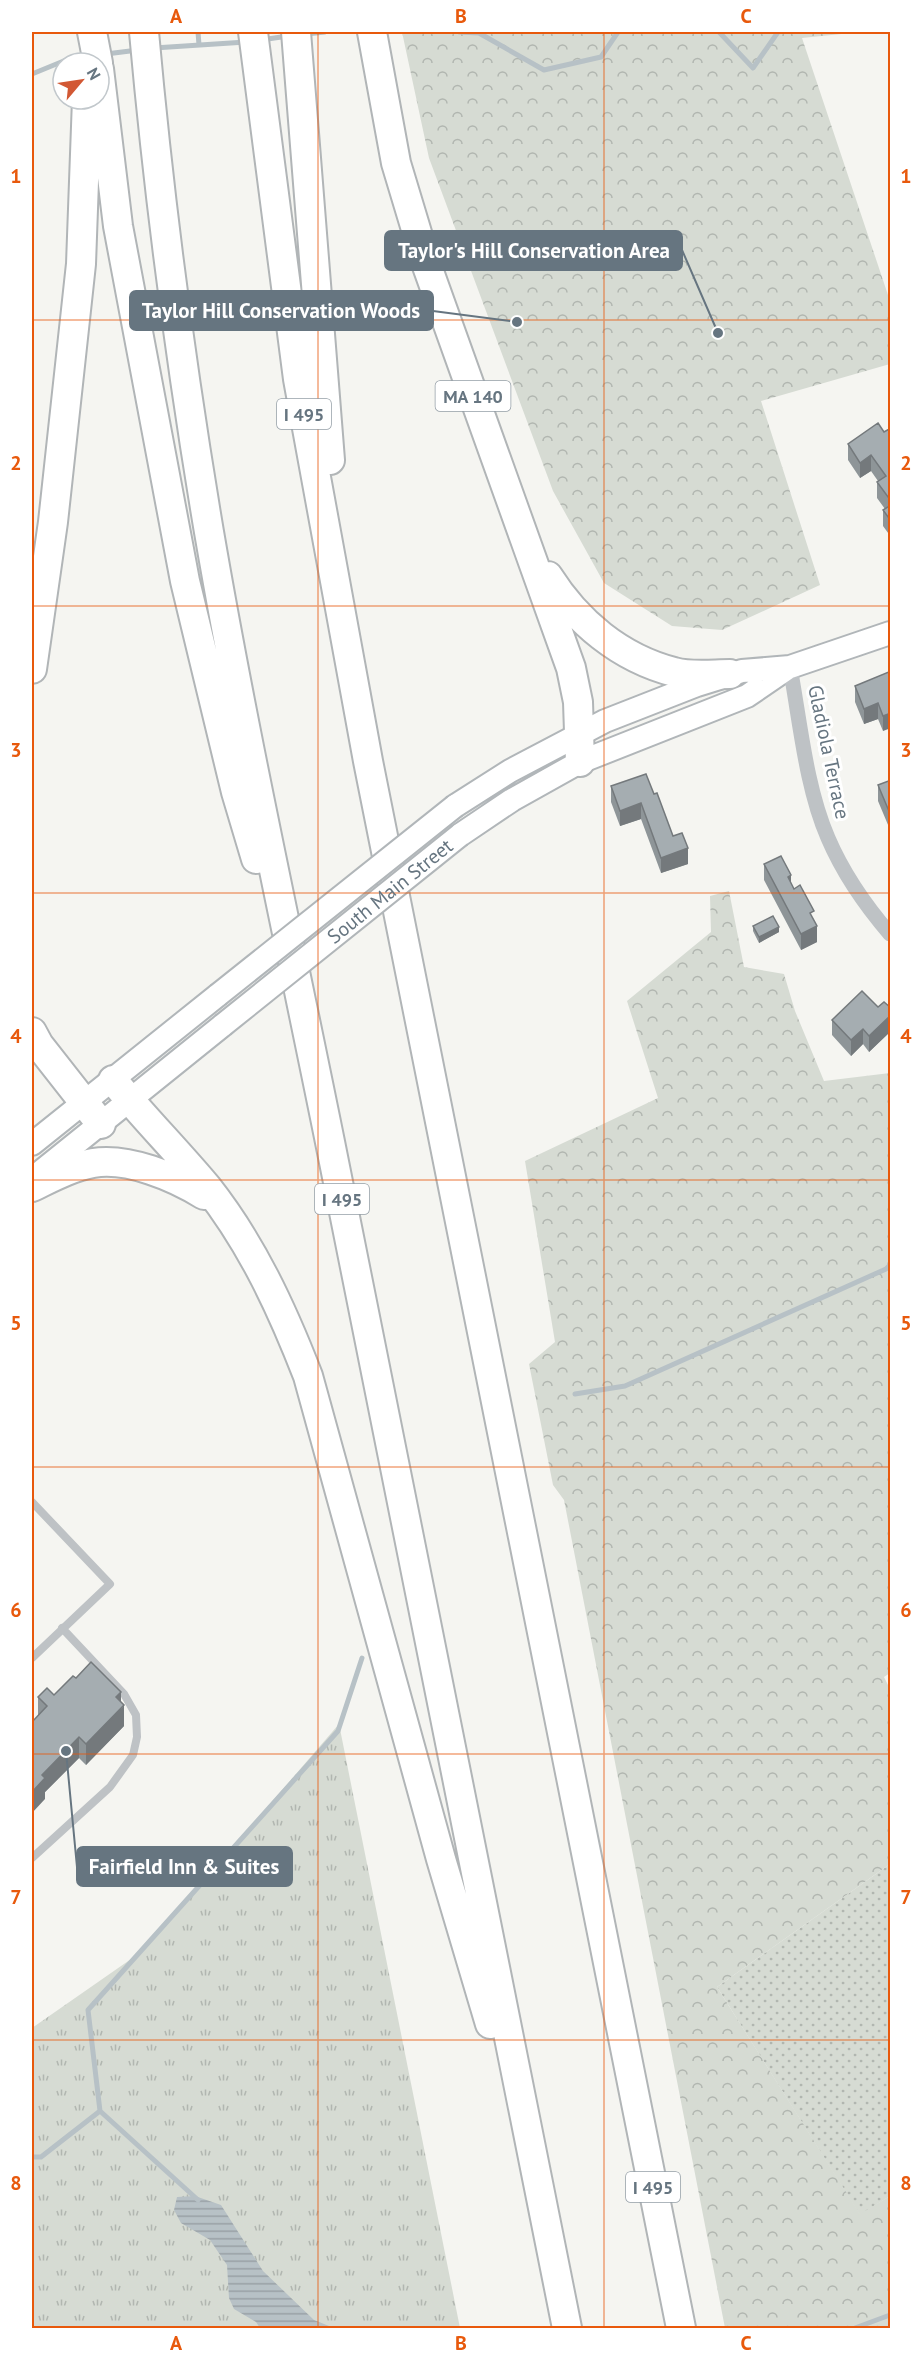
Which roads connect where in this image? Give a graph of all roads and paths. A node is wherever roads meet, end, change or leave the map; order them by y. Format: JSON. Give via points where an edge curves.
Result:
{"nodes":[{"id":1,"x":144,"y":32,"type":"edge"},
{"id":2,"x":253,"y":32,"type":"edge"},
{"id":3,"x":296,"y":32,"type":"edge"},
{"id":4,"x":92,"y":33,"type":"edge"},
{"id":5,"x":374,"y":43,"type":"edge"},
{"id":6,"x":93,"y":51,"type":"edge"},
{"id":7,"x":92,"y":111,"type":"edge"},
{"id":8,"x":101,"y":111,"type":"edge"},
{"id":9,"x":518,"y":519,"type":"junction"},
{"id":10,"x":891,"y":633,"type":"edge"},
{"id":11,"x":790,"y":667,"type":"junction"},
{"id":12,"x":32,"y":669,"type":"edge"},
{"id":13,"x":730,"y":675,"type":"junction"},
{"id":14,"x":580,"y":748,"type":"junction"},
{"id":15,"x":368,"y":761,"type":"junction"},
{"id":16,"x":891,"y":934,"type":"edge"},
{"id":17,"x":289,"y":938,"type":"junction"},
{"id":18,"x":32,"y":1032,"type":"edge"},
{"id":19,"x":122,"y":1091,"type":"junction"},
{"id":20,"x":93,"y":1114,"type":"junction"},
{"id":21,"x":32,"y":1144,"type":"edge"},
{"id":22,"x":32,"y":1179,"type":"edge"},
{"id":23,"x":32,"y":1187,"type":"edge"},
{"id":24,"x":220,"y":1206,"type":"junction"},
{"id":25,"x":32,"y":1502,"type":"edge"},
{"id":26,"x":39,"y":1510,"type":"junction"},
{"id":27,"x":32,"y":1517,"type":"edge"},
{"id":28,"x":62,"y":1628,"type":"junction"},
{"id":29,"x":32,"y":1658,"type":"edge"},
{"id":30,"x":32,"y":1858,"type":"edge"},
{"id":31,"x":538,"y":2185,"type":"junction"},
{"id":32,"x":567,"y":2328,"type":"edge"},
{"id":33,"x":681,"y":2328,"type":"edge"}],
"edges":[{"from":1,"to":17,"type":"highway","number":"I 495","via":[[178,333],[209,533]]},
{"from":2,"to":15,"type":"highway","number":"I 495","via":[[298,379]]},
{"from":3,"to":15,"type":"highway","via":[[327,435]]},
{"from":4,"to":6,"type":"highway"},
{"from":5,"to":9,"type":"highway","number":"MA 140","via":[[399,174],[427,266]]},
{"from":7,"to":12,"type":"highway","via":[[81,264],[53,522]]},
{"from":8,"to":17,"type":"highway","via":[[118,226],[185,580],[248,834]]},
{"from":9,"to":13,"type":"highway","via":[[534,554],[566,602],[588,626],[629,656],[676,673]]},
{"from":9,"to":14,"type":"highway","number":"MA 140","via":[[571,668],[578,702]]},
{"from":10,"to":11,"type":"main road","name":"South Main Street"},
{"from":11,"to":13,"type":"main road","name":"South Main Street"},
{"from":11,"to":14,"type":"main road","name":"South Main Street","via":[[747,696]]},
{"from":11,"to":16,"type":"street","name":"Gladiola Terrace","via":[[812,786],[828,837],[855,888]]},
{"from":13,"to":14,"type":"main road","name":"South Main Street","via":[[604,721]]},
{"from":14,"to":19,"type":"main road","name":"South Main Street","bridge":true,"via":[[460,835],[223,1025]]},
{"from":14,"to":19,"type":"main road","name":"South Main Street","bridge":true,"via":[[510,771],[455,806],[218,995]]},
{"from":15,"to":33,"type":"highway","number":"I 495"},
{"from":17,"to":31,"type":"highway","number":"I 495"},
{"from":18,"to":20,"type":"highway"},
{"from":19,"to":20,"type":"main road","name":"South Main Street"},
{"from":19,"to":24,"type":"highway"},
{"from":20,"to":21,"type":"main road","name":"South Main Street"},
{"from":20,"to":22,"type":"main road","name":"South Main Street"},
{"from":23,"to":24,"type":"highway","via":[[67,1170],[94,1163],[120,1163],[181,1180]]},
{"from":24,"to":31,"type":"highway","via":[[261,1269],[285,1316],[308,1376],[441,1859]]},
{"from":25,"to":26,"type":"lane"},
{"from":26,"to":27,"type":"lane"},
{"from":26,"to":28,"type":"lane","via":[[110,1584]]},
{"from":28,"to":29,"type":"lane"},
{"from":28,"to":30,"type":"lane","via":[[124,1694],[136,1715],[137,1737],[133,1755],[110,1787]]},
{"from":31,"to":32,"type":"highway","number":"I 495"}]}
